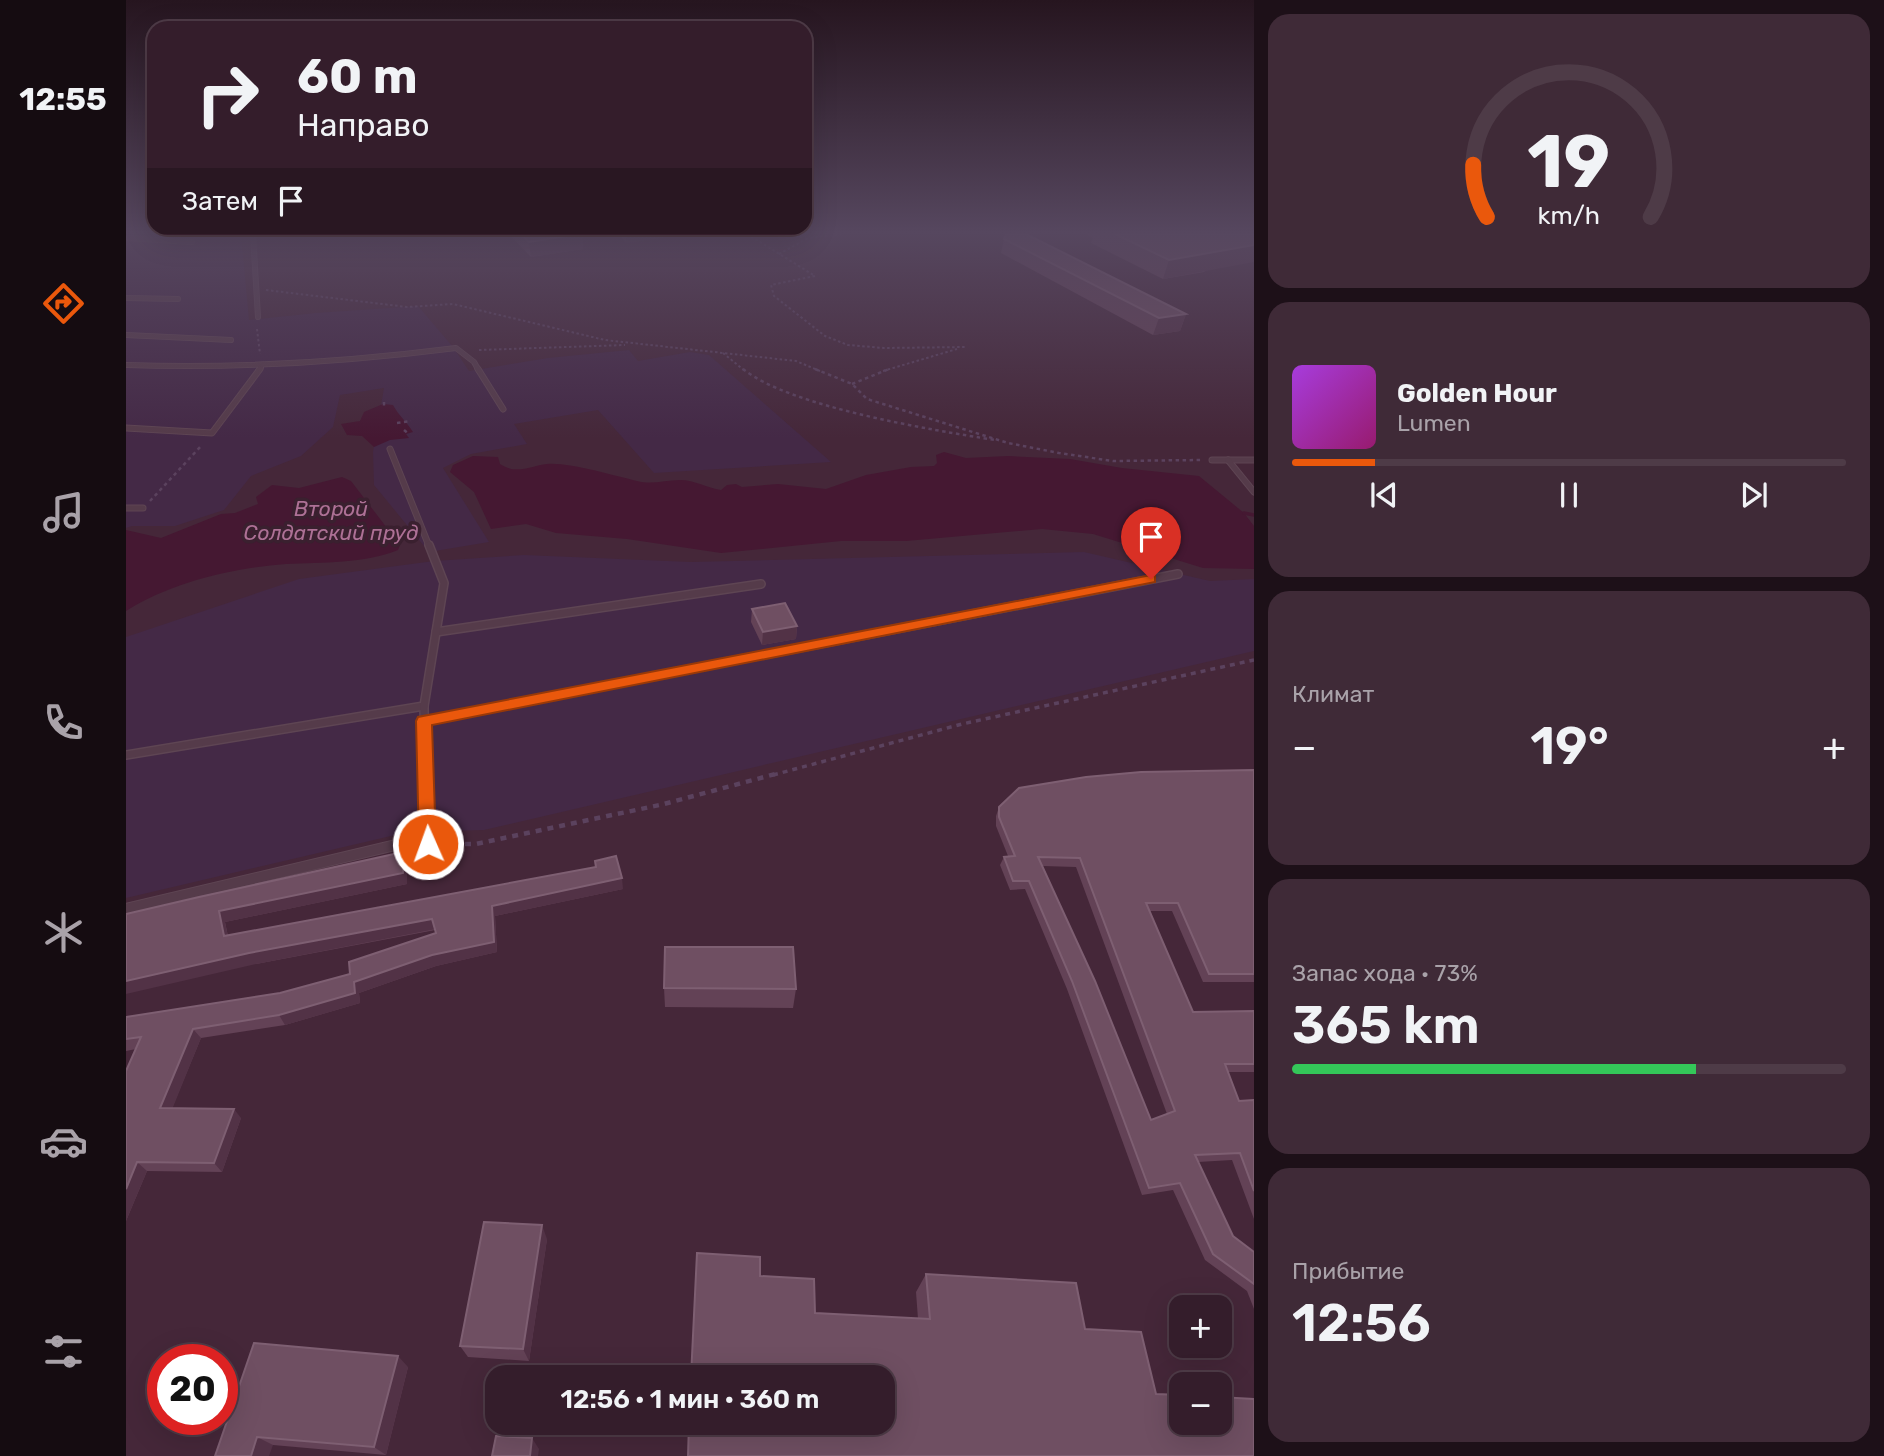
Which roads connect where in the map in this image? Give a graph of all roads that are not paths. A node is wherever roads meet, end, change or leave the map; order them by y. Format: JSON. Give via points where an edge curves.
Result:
{"nodes":[{"id":1,"x":257,"y":302,"type":"edge"},
{"id":2,"x":258,"y":317,"type":"road end"},
{"id":3,"x":126,"y":335,"type":"edge"},
{"id":4,"x":231,"y":340,"type":"dead end"},
{"id":5,"x":126,"y":365,"type":"edge"},
{"id":6,"x":261,"y":368,"type":"junction"},
{"id":7,"x":503,"y":409,"type":"dead end"},
{"id":8,"x":126,"y":428,"type":"edge"},
{"id":9,"x":390,"y":449,"type":"dead end"},
{"id":10,"x":1212,"y":460,"type":"road end"},
{"id":11,"x":1228,"y":460,"type":"junction"},
{"id":12,"x":1254,"y":460,"type":"edge"},
{"id":13,"x":1254,"y":492,"type":"edge"},
{"id":14,"x":126,"y":508,"type":"edge"},
{"id":15,"x":142,"y":508,"type":"road end"},
{"id":16,"x":1178,"y":574,"type":"dead end"},
{"id":17,"x":761,"y":584,"type":"dead end"},
{"id":18,"x":436,"y":632,"type":"junction"},
{"id":19,"x":424,"y":706,"type":"junction"},
{"id":20,"x":424,"y":721,"type":"junction"},
{"id":21,"x":126,"y":755,"type":"edge"},
{"id":22,"x":404,"y":843,"type":"dead end"},
{"id":23,"x":428,"y":844,"type":"road end"},
{"id":24,"x":126,"y":909,"type":"edge"}],
"edges":[{"from":1,"to":2,"type":"lane"},
{"from":3,"to":4,"type":"lane"},
{"from":5,"to":6,"type":"lane"},
{"from":6,"to":7,"type":"lane","via":[[456,348],[474,362]]},
{"from":6,"to":8,"type":"lane","via":[[212,433]]},
{"from":9,"to":18,"type":"lane","via":[[444,583]]},
{"from":10,"to":11,"type":"lane"},
{"from":11,"to":12,"type":"lane"},
{"from":11,"to":13,"type":"lane"},
{"from":14,"to":15,"type":"lane"},
{"from":16,"to":20,"type":"lane"},
{"from":17,"to":18,"type":"lane"},
{"from":18,"to":19,"type":"lane"},
{"from":19,"to":20,"type":"lane"},
{"from":19,"to":21,"type":"lane"},
{"from":20,"to":23,"type":"lane"},
{"from":22,"to":24,"type":"lane"}]}
